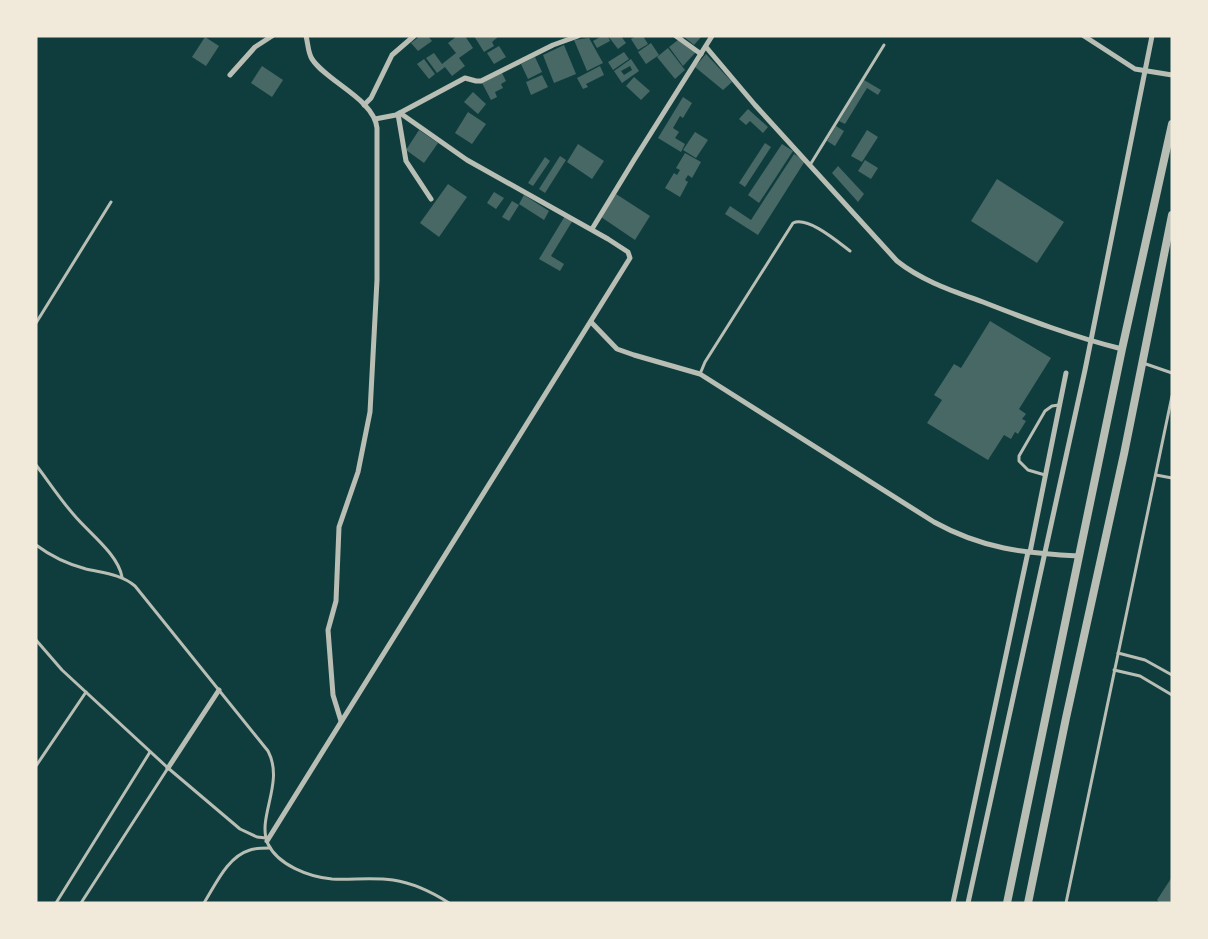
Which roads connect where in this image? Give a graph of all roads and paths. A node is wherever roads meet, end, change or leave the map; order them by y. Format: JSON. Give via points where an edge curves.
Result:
{"nodes":[{"id":1,"x":272,"y":36,"type":"edge"},
{"id":2,"x":306,"y":36,"type":"edge"},
{"id":3,"x":414,"y":36,"type":"edge"},
{"id":4,"x":556,"y":36,"type":"edge"},
{"id":5,"x":578,"y":36,"type":"edge"},
{"id":6,"x":676,"y":36,"type":"edge"},
{"id":7,"x":712,"y":36,"type":"edge"},
{"id":8,"x":1084,"y":36,"type":"edge"},
{"id":9,"x":1152,"y":36,"type":"edge"},
{"id":10,"x":560,"y":42,"type":"junction"},
{"id":11,"x":884,"y":45,"type":"dead end"},
{"id":12,"x":706,"y":47,"type":"junction"},
{"id":13,"x":701,"y":54,"type":"junction"},
{"id":14,"x":1145,"y":71,"type":"junction"},
{"id":15,"x":1172,"y":74,"type":"edge"},
{"id":16,"x":230,"y":75,"type":"dead end"},
{"id":17,"x":364,"y":105,"type":"junction"},
{"id":18,"x":399,"y":113,"type":"junction"},
{"id":19,"x":375,"y":119,"type":"junction"},
{"id":20,"x":1172,"y":124,"type":"edge"},
{"id":21,"x":810,"y":165,"type":"junction"},
{"id":22,"x":431,"y":199,"type":"dead end"},
{"id":23,"x":111,"y":202,"type":"dead end"},
{"id":24,"x":1172,"y":215,"type":"edge"},
{"id":25,"x":592,"y":229,"type":"junction"},
{"id":26,"x":850,"y":251,"type":"dead end"},
{"id":27,"x":591,"y":322,"type":"junction"},
{"id":28,"x":36,"y":323,"type":"edge"},
{"id":29,"x":1090,"y":341,"type":"junction"},
{"id":30,"x":1122,"y":349,"type":"junction"},
{"id":31,"x":1142,"y":363,"type":"junction"},
{"id":32,"x":1066,"y":373,"type":"dead end"},
{"id":33,"x":1172,"y":373,"type":"edge"},
{"id":34,"x":700,"y":374,"type":"junction"},
{"id":35,"x":1172,"y":396,"type":"edge"},
{"id":36,"x":1059,"y":405,"type":"junction"},
{"id":37,"x":36,"y":464,"type":"edge"},
{"id":38,"x":1045,"y":475,"type":"junction"},
{"id":39,"x":1156,"y":476,"type":"junction"},
{"id":40,"x":1172,"y":478,"type":"edge"},
{"id":41,"x":36,"y":545,"type":"edge"},
{"id":42,"x":1029,"y":552,"type":"junction"},
{"id":43,"x":1044,"y":554,"type":"junction"},
{"id":44,"x":1079,"y":556,"type":"junction"},
{"id":45,"x":122,"y":578,"type":"junction"},
{"id":46,"x":36,"y":640,"type":"edge"},
{"id":47,"x":1118,"y":653,"type":"junction"},
{"id":48,"x":1114,"y":670,"type":"junction"},
{"id":49,"x":1172,"y":675,"type":"edge"},
{"id":50,"x":219,"y":690,"type":"junction"},
{"id":51,"x":86,"y":692,"type":"junction"},
{"id":52,"x":1172,"y":695,"type":"edge"},
{"id":53,"x":341,"y":721,"type":"junction"},
{"id":54,"x":150,"y":752,"type":"junction"},
{"id":55,"x":36,"y":766,"type":"edge"},
{"id":56,"x":168,"y":768,"type":"junction"},
{"id":57,"x":266,"y":840,"type":"junction"},
{"id":58,"x":270,"y":848,"type":"junction"},
{"id":59,"x":56,"y":903,"type":"edge"},
{"id":60,"x":81,"y":903,"type":"edge"},
{"id":61,"x":204,"y":903,"type":"edge"},
{"id":62,"x":449,"y":903,"type":"edge"},
{"id":63,"x":953,"y":903,"type":"edge"},
{"id":64,"x":968,"y":903,"type":"edge"},
{"id":65,"x":1007,"y":903,"type":"edge"},
{"id":66,"x":1028,"y":903,"type":"edge"},
{"id":67,"x":1066,"y":903,"type":"edge"}],
"edges":[{"from":1,"to":16,"type":"street","via":[[255,47]]},
{"from":2,"to":17,"type":"street","via":[[312,59]]},
{"from":3,"to":17,"type":"street","via":[[392,54],[373,94]]},
{"from":4,"to":10,"type":"street"},
{"from":5,"to":10,"type":"street"},
{"from":6,"to":13,"type":"street"},
{"from":7,"to":12,"type":"street"},
{"from":8,"to":14,"type":"street","via":[[1130,66]]},
{"from":9,"to":14,"type":"street"},
{"from":10,"to":18,"type":"street","via":[[481,81],[462,79]]},
{"from":11,"to":21,"type":"lane"},
{"from":12,"to":13,"type":"street"},
{"from":12,"to":21,"type":"street"},
{"from":13,"to":25,"type":"street"},
{"from":14,"to":15,"type":"street"},
{"from":14,"to":29,"type":"street"},
{"from":17,"to":19,"type":"street"},
{"from":18,"to":19,"type":"street"},
{"from":18,"to":22,"type":"street","via":[[406,161]]},
{"from":18,"to":25,"type":"street","via":[[467,160]]},
{"from":19,"to":53,"type":"street","via":[[376,280],[370,412],[358,472],[339,527],[336,601],[328,630],[333,695]]},
{"from":20,"to":30,"type":"street"},
{"from":21,"to":29,"type":"street","via":[[896,261],[917,276]]},
{"from":23,"to":28,"type":"lane"},
{"from":24,"to":31,"type":"street"},
{"from":25,"to":27,"type":"street","via":[[624,248],[630,256]]},
{"from":26,"to":34,"type":"lane","via":[[813,226],[800,221],[793,223]]},
{"from":27,"to":34,"type":"street","via":[[617,349]]},
{"from":27,"to":53,"type":"street"},
{"from":29,"to":30,"type":"street"},
{"from":29,"to":43,"type":"street"},
{"from":30,"to":44,"type":"street"},
{"from":31,"to":33,"type":"lane"},
{"from":31,"to":66,"type":"street"},
{"from":32,"to":36,"type":"street"},
{"from":34,"to":42,"type":"street","via":[[956,534],[981,543]]},
{"from":35,"to":39,"type":"lane"},
{"from":36,"to":38,"type":"street"},
{"from":36,"to":38,"type":"lane","via":[[1045,411],[1019,456],[1019,461],[1028,470]]},
{"from":37,"to":45,"type":"lane","via":[[73,514],[112,557]]},
{"from":38,"to":42,"type":"street"},
{"from":39,"to":40,"type":"lane"},
{"from":39,"to":47,"type":"lane"},
{"from":41,"to":45,"type":"lane","via":[[63,562]]},
{"from":42,"to":43,"type":"street"},
{"from":42,"to":63,"type":"street"},
{"from":43,"to":44,"type":"street"},
{"from":43,"to":64,"type":"street"},
{"from":44,"to":65,"type":"street"},
{"from":45,"to":50,"type":"lane","via":[[141,592]]},
{"from":46,"to":51,"type":"lane"},
{"from":47,"to":48,"type":"lane"},
{"from":47,"to":49,"type":"lane","via":[[1145,660]]},
{"from":48,"to":52,"type":"lane","via":[[1140,676]]},
{"from":48,"to":67,"type":"lane"},
{"from":50,"to":56,"type":"street"},
{"from":50,"to":57,"type":"lane","via":[[272,758],[273,779]]},
{"from":51,"to":54,"type":"lane"},
{"from":51,"to":55,"type":"lane"},
{"from":53,"to":57,"type":"street"},
{"from":54,"to":56,"type":"lane"},
{"from":54,"to":59,"type":"lane"},
{"from":56,"to":57,"type":"lane","via":[[240,829]]},
{"from":56,"to":60,"type":"lane"},
{"from":57,"to":58,"type":"lane"},
{"from":58,"to":61,"type":"lane","via":[[251,849],[233,860]]},
{"from":58,"to":62,"type":"lane","via":[[280,860],[322,878],[393,880],[422,888]]}]}
